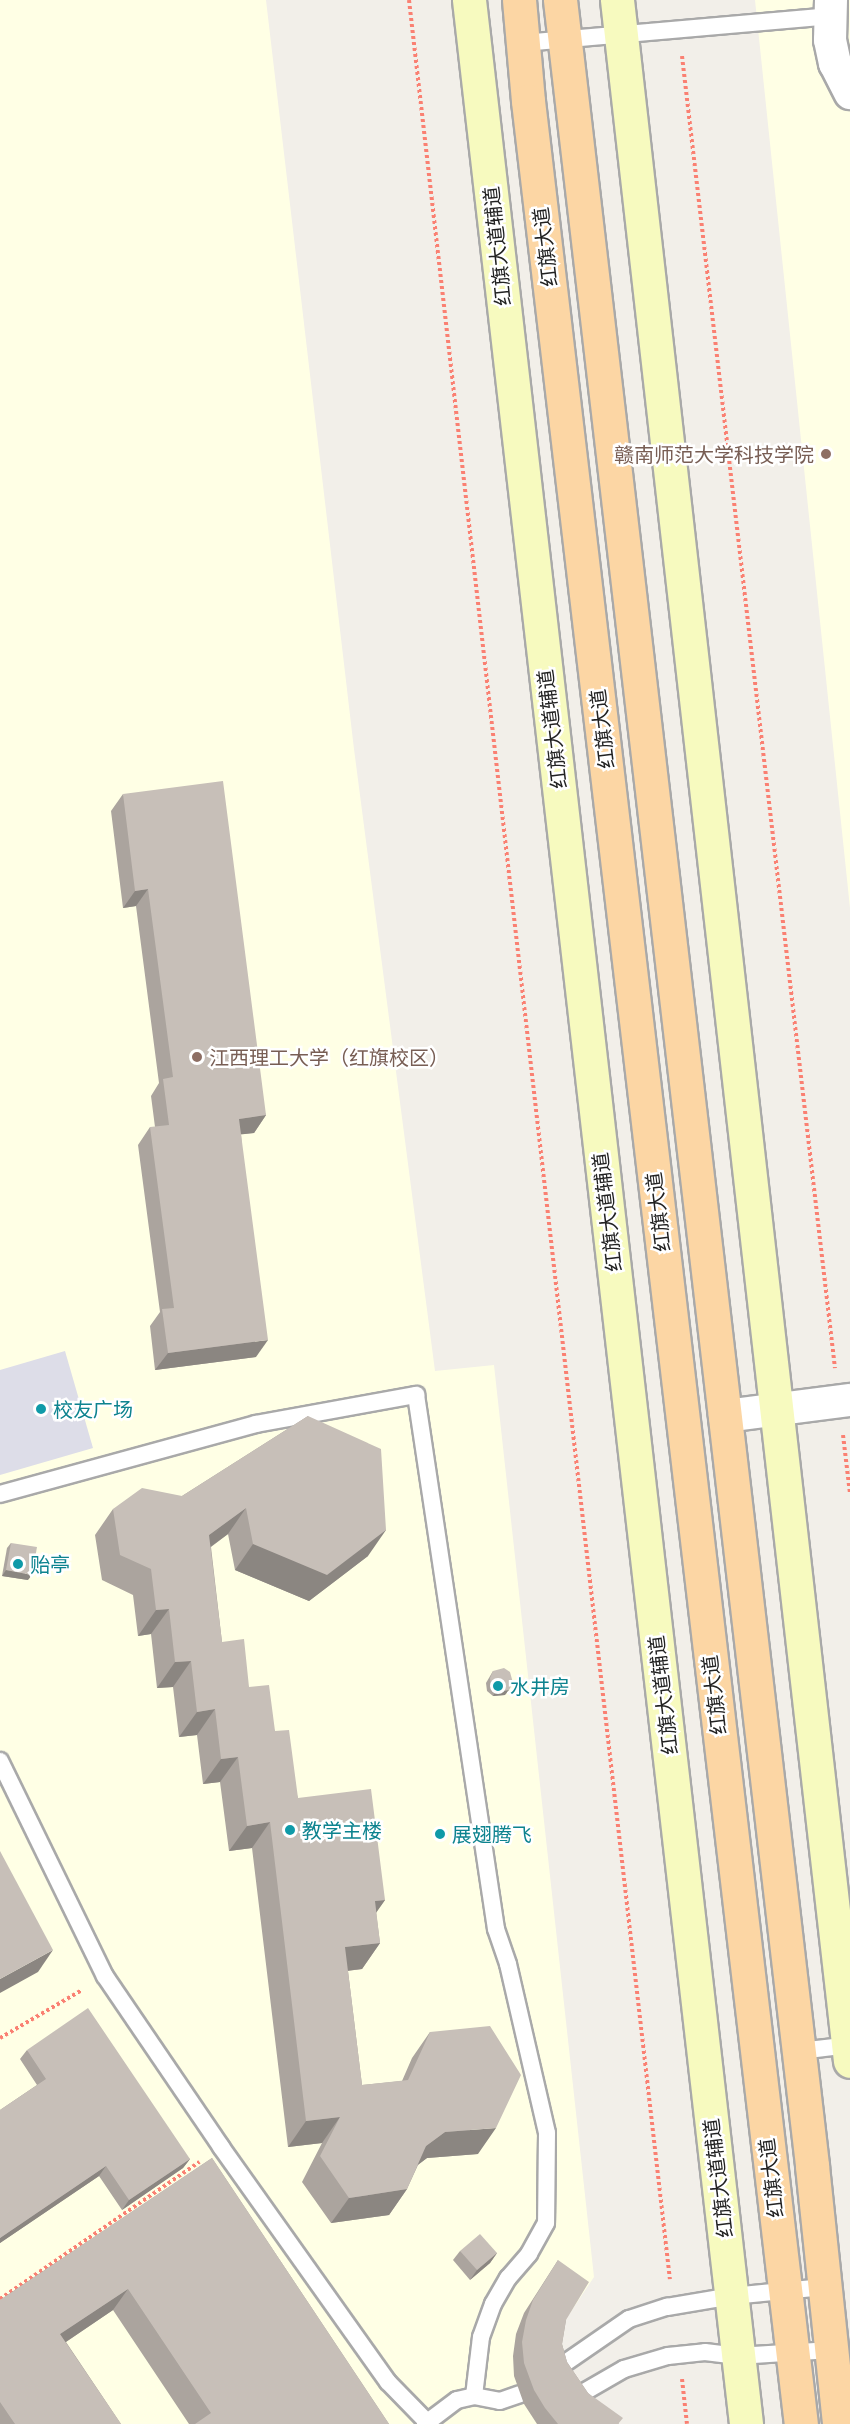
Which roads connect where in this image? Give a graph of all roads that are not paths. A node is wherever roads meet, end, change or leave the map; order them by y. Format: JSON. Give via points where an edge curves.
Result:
{"nodes":[{"id":1,"x":469,"y":0,"type":"edge"},
{"id":2,"x":519,"y":0,"type":"edge"},
{"id":3,"x":560,"y":0,"type":"edge"},
{"id":4,"x":617,"y":0,"type":"edge"},
{"id":5,"x":830,"y":8,"type":"edge"},
{"id":6,"x":621,"y":34,"type":"junction"},
{"id":7,"x":564,"y":39,"type":"junction"},
{"id":8,"x":523,"y":43,"type":"junction"},
{"id":9,"x":850,"y":93,"type":"edge"},
{"id":10,"x":845,"y":1401,"type":"edge"},
{"id":11,"x":776,"y":1410,"type":"junction"},
{"id":12,"x":725,"y":1416,"type":"junction"},
{"id":13,"x":0,"y":1494,"type":"edge"},
{"id":14,"x":0,"y":1761,"type":"edge"},
{"id":15,"x":849,"y":2050,"type":"edge"},
{"id":16,"x":799,"y":2051,"type":"junction"},
{"id":17,"x":824,"y":2287,"type":"junction"},
{"id":18,"x":785,"y":2292,"type":"junction"},
{"id":19,"x":732,"y":2296,"type":"junction"},
{"id":20,"x":831,"y":2350,"type":"junction"},
{"id":21,"x":792,"y":2352,"type":"junction"},
{"id":22,"x":738,"y":2356,"type":"junction"},
{"id":23,"x":555,"y":2370,"type":"edge"},
{"id":24,"x":520,"y":2394,"type":"dead end"},
{"id":25,"x":474,"y":2396,"type":"junction"},
{"id":26,"x":572,"y":2398,"type":"edge"},
{"id":27,"x":425,"y":2422,"type":"edge"},
{"id":28,"x":746,"y":2424,"type":"edge"},
{"id":29,"x":801,"y":2424,"type":"edge"},
{"id":30,"x":839,"y":2424,"type":"edge"}],
"edges":[{"from":1,"to":19,"type":"main road","name":"红旗大道辅道"},
{"from":2,"to":8,"type":"main road","name":"红旗大道"},
{"from":3,"to":7,"type":"main road","name":"红旗大道"},
{"from":4,"to":6,"type":"main road"},
{"from":5,"to":6,"type":"lane"},
{"from":5,"to":9,"type":"street","via":[[835,63]]},
{"from":6,"to":7,"type":"lane"},
{"from":6,"to":11,"type":"main road"},
{"from":7,"to":8,"type":"lane"},
{"from":7,"to":12,"type":"main road","name":"红旗大道"},
{"from":8,"to":18,"type":"main road","name":"红旗大道"},
{"from":10,"to":11,"type":"street"},
{"from":11,"to":12,"type":"street"},
{"from":11,"to":15,"type":"main road"},
{"from":12,"to":16,"type":"main road","name":"红旗大道"},
{"from":13,"to":25,"type":"lane","via":[[256,1424],[416,1395],[496,1929],[508,1964],[547,2133],[546,2223],[493,2304],[481,2337]]},
{"from":14,"to":27,"type":"lane","via":[[105,1976],[388,2382]]},
{"from":15,"to":16,"type":"lane"},
{"from":16,"to":17,"type":"main road","name":"红旗大道"},
{"from":17,"to":18,"type":"lane"},
{"from":17,"to":20,"type":"main road","name":"红旗大道"},
{"from":18,"to":19,"type":"lane"},
{"from":18,"to":21,"type":"main road","name":"红旗大道"},
{"from":19,"to":22,"type":"main road","name":"红旗大道辅道"},
{"from":19,"to":23,"type":"lane","via":[[673,2306],[629,2319]]},
{"from":20,"to":21,"type":"lane"},
{"from":20,"to":30,"type":"main road","name":"红旗大道"},
{"from":21,"to":22,"type":"lane"},
{"from":21,"to":29,"type":"main road","name":"红旗大道"},
{"from":22,"to":26,"type":"lane","via":[[679,2354],[624,2369]]},
{"from":22,"to":28,"type":"main road","name":"红旗大道辅道"},
{"from":24,"to":25,"type":"lane","via":[[500,2401]]},
{"from":25,"to":27,"type":"lane","via":[[457,2400]]}]}
